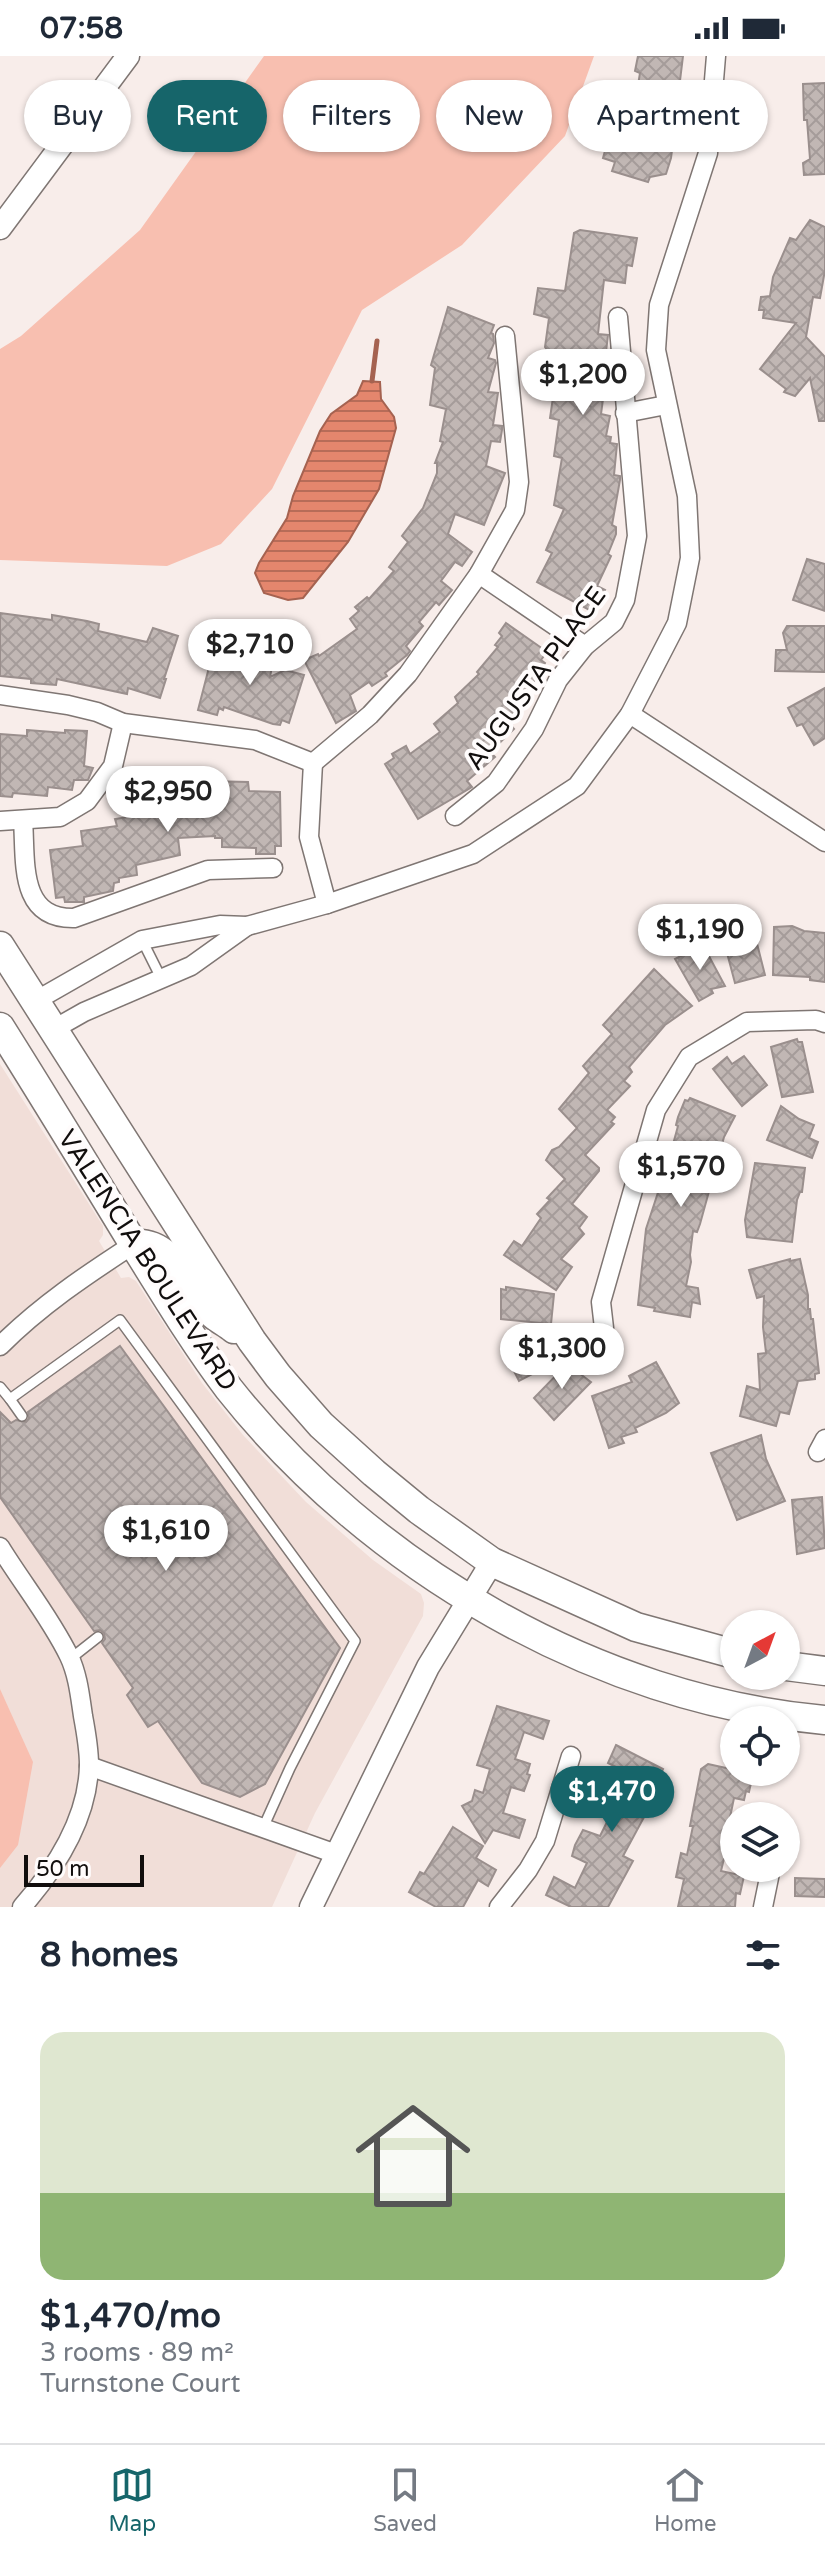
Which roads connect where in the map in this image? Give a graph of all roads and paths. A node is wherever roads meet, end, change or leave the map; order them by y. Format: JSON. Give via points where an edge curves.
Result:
{"nodes":[{"id":1,"x":128,"y":56,"type":"edge"},
{"id":2,"x":716,"y":56,"type":"edge"},
{"id":3,"x":0,"y":228,"type":"edge"},
{"id":4,"x":618,"y":317,"type":"dead end"},
{"id":5,"x":505,"y":336,"type":"dead end"},
{"id":6,"x":666,"y":405,"type":"junction"},
{"id":7,"x":625,"y":413,"type":"junction"},
{"id":8,"x":479,"y":574,"type":"junction"},
{"id":9,"x":585,"y":646,"type":"junction"},
{"id":10,"x":0,"y":695,"type":"edge"},
{"id":11,"x":630,"y":714,"type":"junction"},
{"id":12,"x":123,"y":723,"type":"junction"},
{"id":13,"x":313,"y":763,"type":"junction"},
{"id":14,"x":455,"y":816,"type":"dead end"},
{"id":15,"x":23,"y":820,"type":"junction"},
{"id":16,"x":0,"y":821,"type":"edge"},
{"id":17,"x":825,"y":842,"type":"edge"},
{"id":18,"x":273,"y":868,"type":"dead end"},
{"id":19,"x":327,"y":904,"type":"junction"},
{"id":20,"x":247,"y":926,"type":"junction"},
{"id":21,"x":142,"y":940,"type":"junction"},
{"id":22,"x":0,"y":946,"type":"edge"},
{"id":23,"x":0,"y":966,"type":"edge"},
{"id":24,"x":162,"y":980,"type":"junction"},
{"id":25,"x":37,"y":1000,"type":"junction"},
{"id":26,"x":825,"y":1023,"type":"edge"},
{"id":27,"x":0,"y":1027,"type":"edge"},
{"id":28,"x":54,"y":1029,"type":"junction"},
{"id":29,"x":134,"y":1244,"type":"junction"},
{"id":30,"x":604,"y":1328,"type":"dead end"},
{"id":31,"x":252,"y":1341,"type":"junction"},
{"id":32,"x":0,"y":1346,"type":"edge"},
{"id":33,"x":0,"y":1387,"type":"edge"},
{"id":34,"x":10,"y":1399,"type":"junction"},
{"id":35,"x":22,"y":1416,"type":"dead end"},
{"id":36,"x":0,"y":1547,"type":"edge"},
{"id":37,"x":492,"y":1562,"type":"junction"},
{"id":38,"x":469,"y":1599,"type":"junction"},
{"id":39,"x":98,"y":1637,"type":"dead end"},
{"id":40,"x":720,"y":1650,"type":"edge"},
{"id":41,"x":70,"y":1659,"type":"junction"},
{"id":42,"x":800,"y":1668,"type":"edge"},
{"id":43,"x":825,"y":1671,"type":"edge"},
{"id":44,"x":825,"y":1720,"type":"edge"},
{"id":45,"x":571,"y":1756,"type":"dead end"},
{"id":46,"x":89,"y":1766,"type":"junction"},
{"id":47,"x":263,"y":1828,"type":"junction"},
{"id":48,"x":336,"y":1854,"type":"junction"},
{"id":49,"x":768,"y":1882,"type":"edge"},
{"id":50,"x":22,"y":1907,"type":"edge"},
{"id":51,"x":311,"y":1907,"type":"edge"},
{"id":52,"x":499,"y":1907,"type":"edge"},
{"id":53,"x":763,"y":1907,"type":"edge"}],
"edges":[{"from":1,"to":3,"type":"street"},
{"from":2,"to":6,"type":"street","via":[[708,153],[659,305],[656,350]]},
{"from":4,"to":7,"type":"street","name":"AUGUSTA PLACE"},
{"from":5,"to":8,"type":"street","via":[[519,482],[515,510]]},
{"from":6,"to":7,"type":"street"},
{"from":6,"to":11,"type":"street","via":[[687,496],[690,558],[677,623]]},
{"from":7,"to":9,"type":"street","name":"AUGUSTA PLACE","via":[[637,536],[625,600],[614,622]]},
{"from":8,"to":9,"type":"street"},
{"from":8,"to":13,"type":"street","via":[[408,674]]},
{"from":9,"to":14,"type":"street","name":"AUGUSTA PLACE","via":[[558,680],[534,729],[496,783]]},
{"from":10,"to":12,"type":"street","via":[[68,705]]},
{"from":11,"to":17,"type":"street"},
{"from":11,"to":19,"type":"street","via":[[577,786],[473,854]]},
{"from":12,"to":13,"type":"street","via":[[255,740]]},
{"from":12,"to":15,"type":"street","via":[[113,766],[93,795],[60,817]]},
{"from":13,"to":19,"type":"street","via":[[309,837]]},
{"from":15,"to":16,"type":"street"},
{"from":15,"to":18,"type":"street","via":[[30,893],[42,909],[63,918],[208,870]]},
{"from":19,"to":20,"type":"street"},
{"from":20,"to":21,"type":"street","via":[[220,925]]},
{"from":20,"to":24,"type":"street"},
{"from":21,"to":24,"type":"lane"},
{"from":21,"to":25,"type":"street"},
{"from":22,"to":25,"type":"main road","name":"VALENCIA BOULEVARD"},
{"from":23,"to":25,"type":"main road"},
{"from":24,"to":28,"type":"street"},
{"from":25,"to":28,"type":"main road","name":"VALENCIA BOULEVARD"},
{"from":26,"to":30,"type":"street","via":[[747,1022],[689,1057],[656,1110],[601,1302]]},
{"from":27,"to":29,"type":"main road","name":"VALENCIA BOULEVARD"},
{"from":28,"to":31,"type":"main road","name":"VALENCIA BOULEVARD"},
{"from":29,"to":31,"type":"main road","via":[[161,1249],[213,1314]]},
{"from":29,"to":32,"type":"street","via":[[58,1294]]},
{"from":29,"to":38,"type":"main road","name":"VALENCIA BOULEVARD","via":[[229,1388],[288,1458],[343,1510]]},
{"from":31,"to":37,"type":"main road","name":"VALENCIA BOULEVARD","via":[[321,1425],[419,1510]]},
{"from":33,"to":34,"type":"lane"},
{"from":34,"to":35,"type":"lane"},
{"from":34,"to":47,"type":"lane","via":[[120,1320],[355,1641]]},
{"from":36,"to":41,"type":"street"},
{"from":37,"to":38,"type":"street"},
{"from":37,"to":40,"type":"main road","name":"VALENCIA BOULEVARD","via":[[636,1627]]},
{"from":38,"to":44,"type":"main road","name":"VALENCIA BOULEVARD","via":[[573,1654],[674,1691],[781,1717]]},
{"from":38,"to":48,"type":"street","via":[[428,1667]]},
{"from":39,"to":41,"type":"lane"},
{"from":41,"to":46,"type":"street"},
{"from":42,"to":43,"type":"main road"},
{"from":45,"to":52,"type":"street","via":[[545,1841]]},
{"from":46,"to":47,"type":"street"},
{"from":46,"to":50,"type":"street","via":[[67,1846]]},
{"from":47,"to":48,"type":"street"},
{"from":48,"to":51,"type":"street"},
{"from":49,"to":53,"type":"street"}]}
